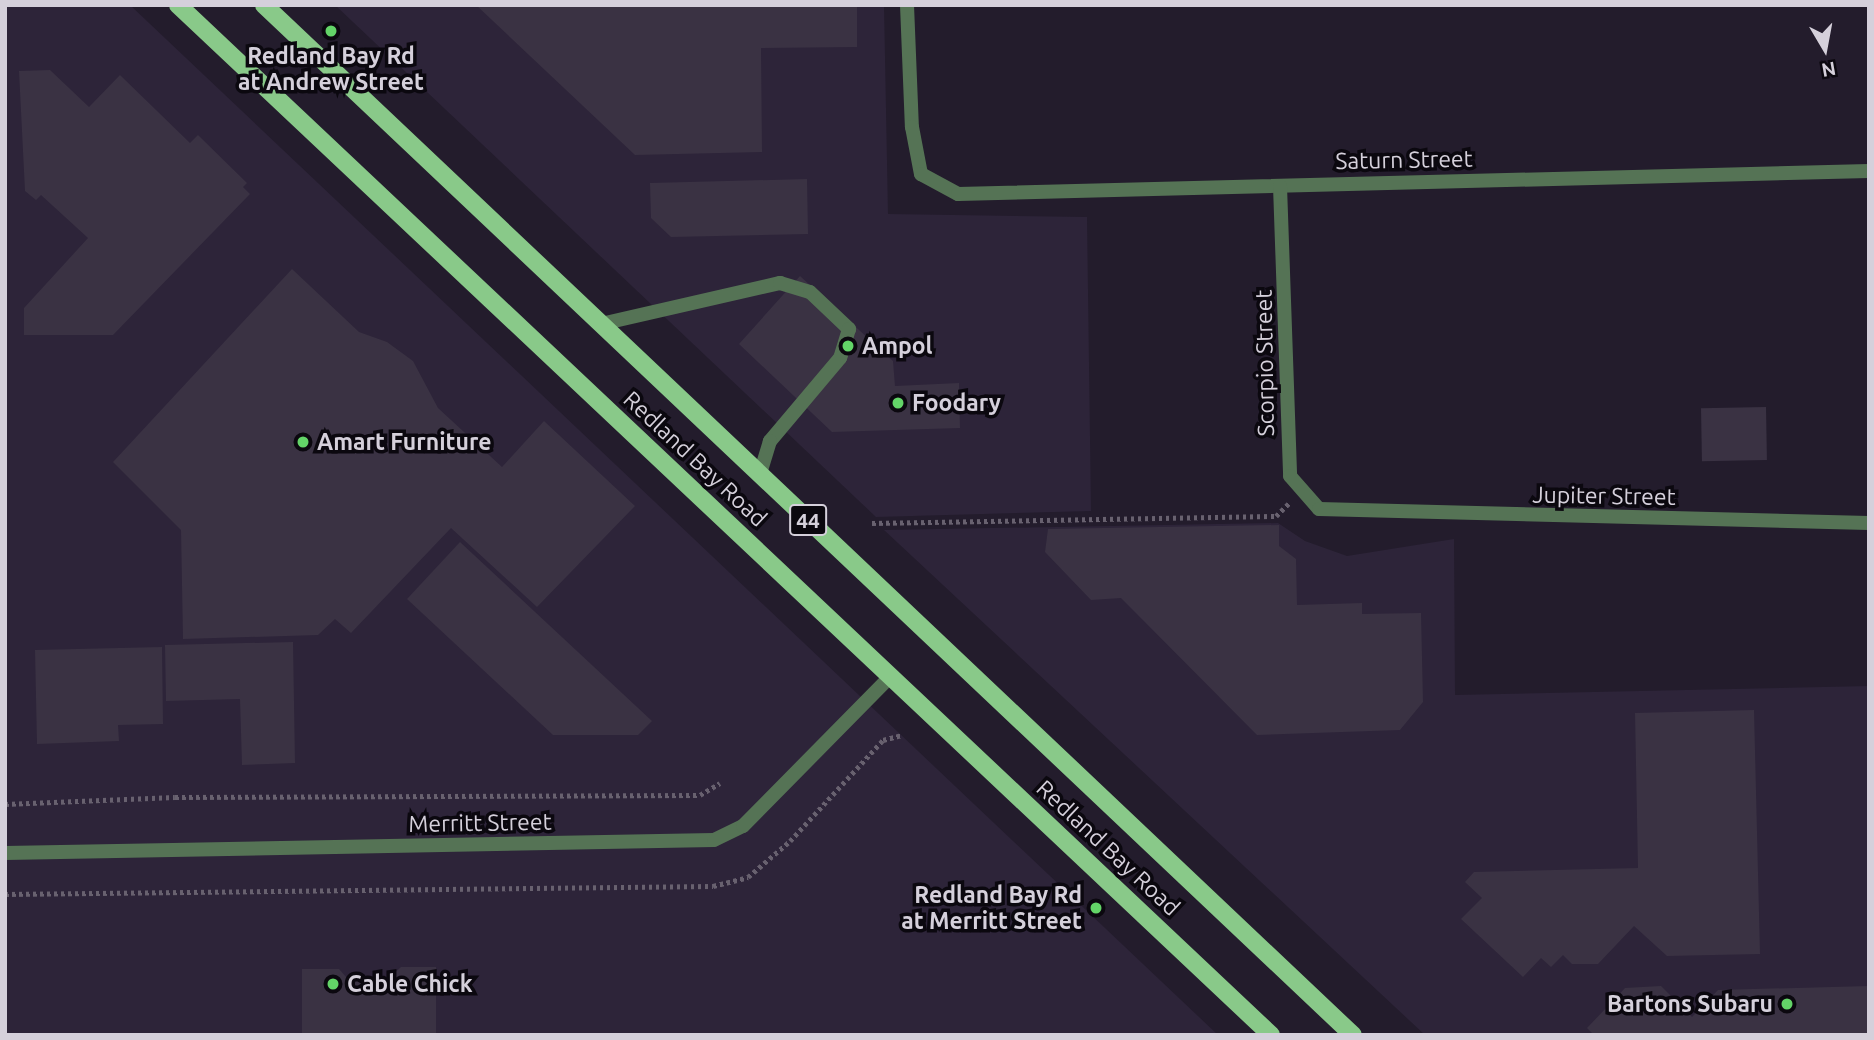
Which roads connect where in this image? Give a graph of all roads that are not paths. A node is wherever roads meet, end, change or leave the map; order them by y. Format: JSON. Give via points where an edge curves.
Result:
{"nodes":[{"id":1,"x":178,"y":5,"type":"edge"},
{"id":2,"x":264,"y":5,"type":"edge"},
{"id":3,"x":907,"y":5,"type":"edge"},
{"id":4,"x":1869,"y":171,"type":"edge"},
{"id":5,"x":1280,"y":186,"type":"junction"},
{"id":6,"x":601,"y":324,"type":"junction"},
{"id":7,"x":760,"y":474,"type":"junction"},
{"id":8,"x":1338,"y":513,"type":"joint"},
{"id":9,"x":1869,"y":523,"type":"edge"},
{"id":10,"x":890,"y":677,"type":"junction"},
{"id":11,"x":5,"y":853,"type":"edge"},
{"id":12,"x":1271,"y":1035,"type":"edge"},
{"id":13,"x":1353,"y":1035,"type":"edge"}],
"edges":[{"from":1,"to":10,"type":"main road","name":"Redland Bay Road","number":"44"},
{"from":2,"to":6,"type":"main road","name":"Redland Bay Road","number":"44"},
{"from":3,"to":5,"type":"street","name":"Saturn Street","via":[[912,127],[921,174],[958,194]]},
{"from":4,"to":5,"type":"street","name":"Saturn Street"},
{"from":5,"to":8,"type":"street","name":"Scorpio Street","via":[[1290,476],[1319,509]]},
{"from":6,"to":7,"type":"main road","name":"Redland Bay Road","number":"44"},
{"from":6,"to":7,"type":"street","via":[[780,283],[810,292],[849,329],[839,358],[770,442]]},
{"from":7,"to":13,"type":"main road","name":"Redland Bay Road","number":"44"},
{"from":8,"to":9,"type":"street","name":"Jupiter Street"},
{"from":10,"to":11,"type":"street","name":"Merritt Street","via":[[743,826],[714,840]]},
{"from":10,"to":12,"type":"main road","name":"Redland Bay Road","number":"44"}]}
